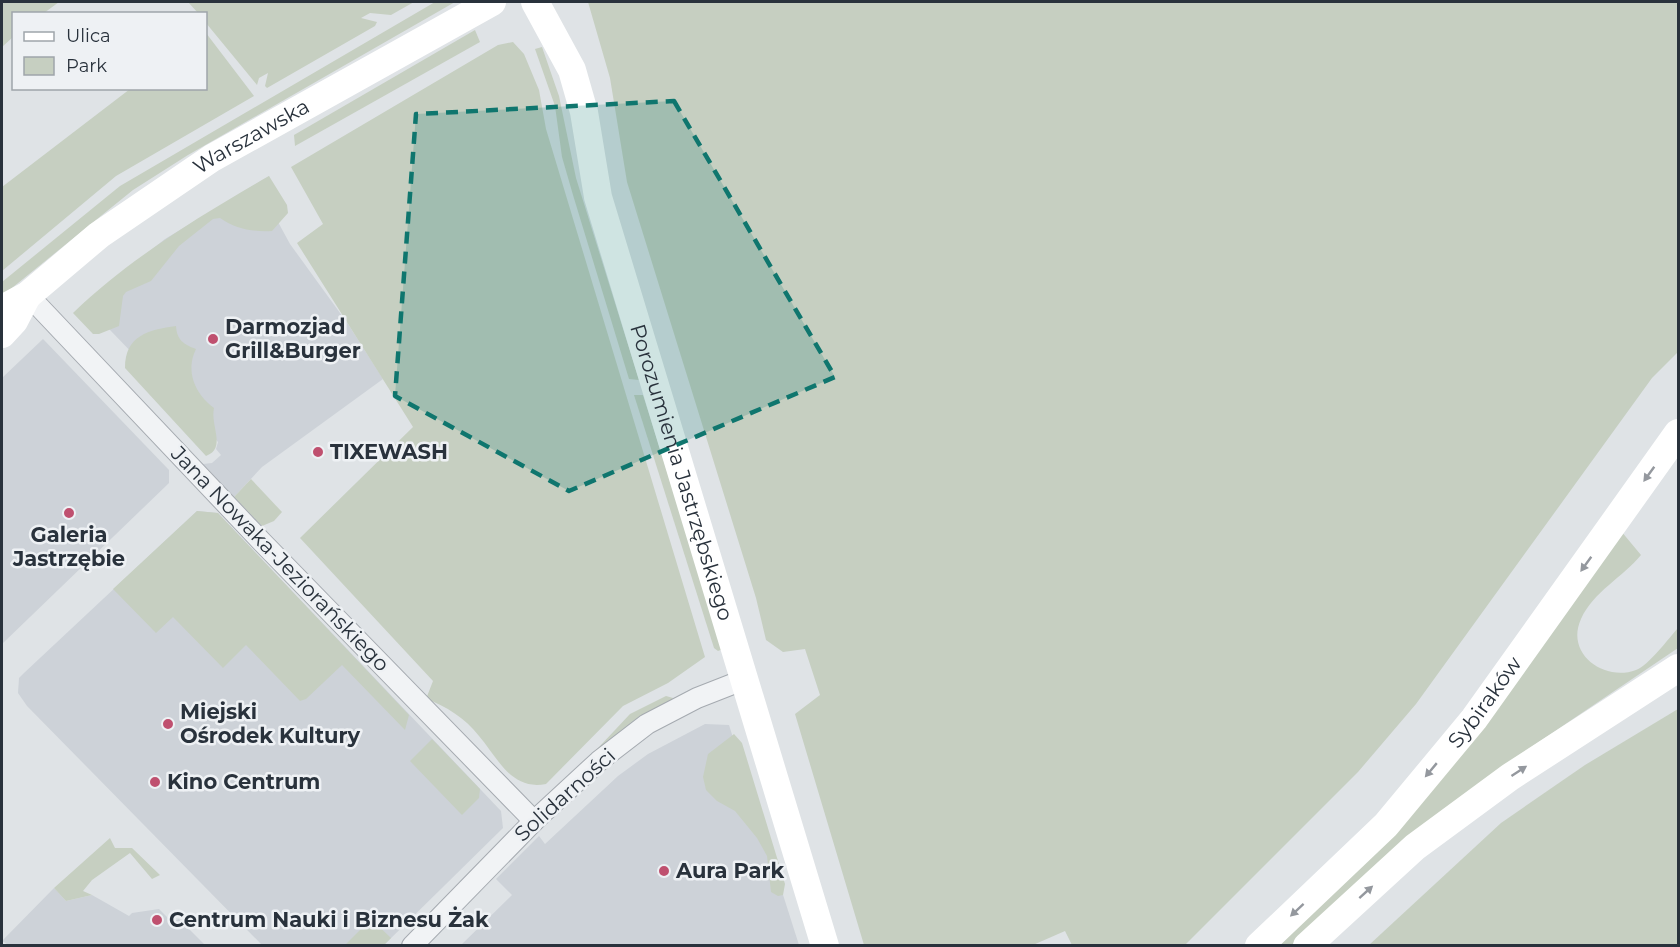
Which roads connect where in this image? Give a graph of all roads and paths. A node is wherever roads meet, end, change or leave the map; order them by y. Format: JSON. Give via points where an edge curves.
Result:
{"nodes":[{"id":1,"x":492,"y":2,"type":"edge"},
{"id":2,"x":535,"y":2,"type":"edge"},
{"id":3,"x":28,"y":295,"type":"junction"},
{"id":4,"x":2,"y":309,"type":"edge"},
{"id":5,"x":2,"y":334,"type":"edge"},
{"id":6,"x":1678,"y":433,"type":"edge"},
{"id":7,"x":1678,"y":668,"type":"edge"},
{"id":8,"x":743,"y":680,"type":"junction"},
{"id":9,"x":534,"y":821,"type":"junction"},
{"id":10,"x":412,"y":945,"type":"edge"},
{"id":11,"x":825,"y":945,"type":"edge"},
{"id":12,"x":1259,"y":945,"type":"edge"},
{"id":13,"x":1307,"y":945,"type":"edge"}],
"edges":[{"from":1,"to":3,"type":"street","name":"Warszawska","via":[[193,171],[99,235]]},
{"from":2,"to":8,"type":"street","name":"Porozumienia Jastrzębskiego","via":[[572,70],[584,112],[598,197]]},
{"from":3,"to":4,"type":"street","name":"Warszawska"},
{"from":3,"to":5,"type":"street","name":"Warszawska"},
{"from":3,"to":9,"type":"street","name":"Jana Nowaka-Jeziorańskiego"},
{"from":6,"to":12,"type":"street","name":"Sybiraków","one_way":true,"via":[[1474,719],[1386,825]]},
{"from":13,"to":7,"type":"street","one_way":true,"via":[[1415,847],[1510,777]]},
{"from":8,"to":9,"type":"street","name":"Solidarności","via":[[647,724],[599,761]]},
{"from":8,"to":11,"type":"street","name":"Porozumienia Jastrzębskiego"},
{"from":9,"to":10,"type":"street","name":"Solidarności"}]}
